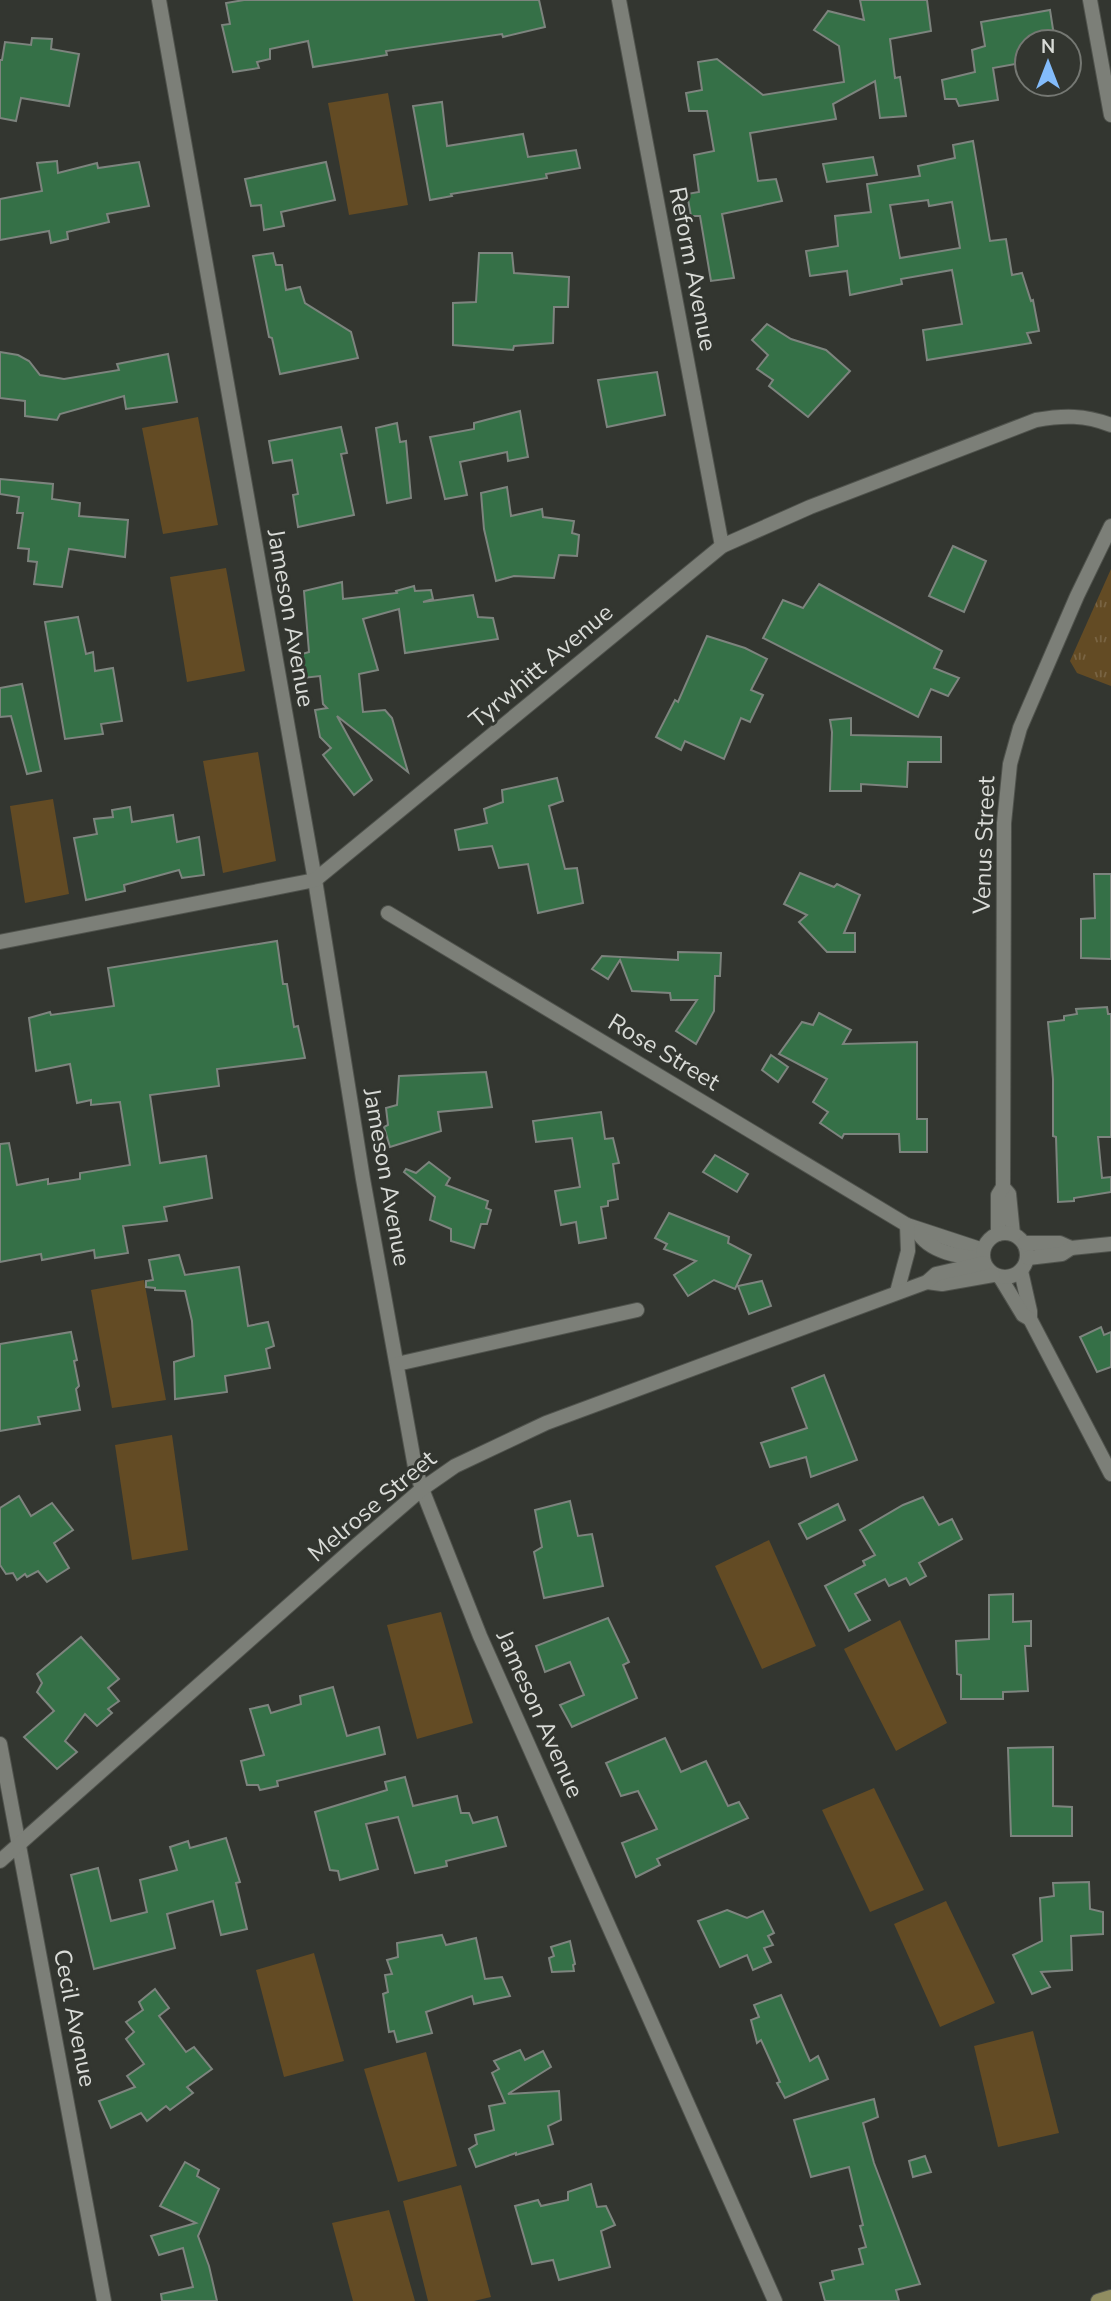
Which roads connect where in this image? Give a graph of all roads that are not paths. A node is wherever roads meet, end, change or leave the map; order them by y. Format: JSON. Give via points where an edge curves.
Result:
{"nodes":[{"id":1,"x":159,"y":0,"type":"edge"},
{"id":2,"x":619,"y":0,"type":"edge"},
{"id":3,"x":1090,"y":0,"type":"edge"},
{"id":4,"x":1111,"y":115,"type":"edge"},
{"id":5,"x":1111,"y":425,"type":"edge"},
{"id":6,"x":1111,"y":526,"type":"edge"},
{"id":7,"x":722,"y":546,"type":"junction"},
{"id":8,"x":315,"y":880,"type":"junction"},
{"id":9,"x":388,"y":914,"type":"dead end"},
{"id":10,"x":0,"y":942,"type":"edge"},
{"id":11,"x":912,"y":1227,"type":"junction"},
{"id":12,"x":1111,"y":1244,"type":"edge"},
{"id":13,"x":1017,"y":1248,"type":"junction"},
{"id":14,"x":989,"y":1265,"type":"junction"},
{"id":15,"x":897,"y":1292,"type":"junction"},
{"id":16,"x":637,"y":1310,"type":"dead end"},
{"id":17,"x":1030,"y":1319,"type":"junction"},
{"id":18,"x":397,"y":1364,"type":"junction"},
{"id":19,"x":1111,"y":1474,"type":"edge"},
{"id":20,"x":422,"y":1489,"type":"junction"},
{"id":21,"x":0,"y":1744,"type":"edge"},
{"id":22,"x":19,"y":1844,"type":"junction"},
{"id":23,"x":0,"y":1861,"type":"edge"},
{"id":24,"x":1111,"y":2297,"type":"edge"},
{"id":25,"x":104,"y":2301,"type":"edge"},
{"id":26,"x":775,"y":2301,"type":"edge"},
{"id":27,"x":1098,"y":2301,"type":"edge"}],
"edges":[{"from":1,"to":8,"type":"street","name":"Jameson Avenue"},
{"from":2,"to":7,"type":"street","name":"Reform Avenue"},
{"from":3,"to":4,"type":"street"},
{"from":5,"to":7,"type":"street","name":"Tyrwhitt Avenue","via":[[1085,416],[1036,420]]},
{"from":6,"to":13,"type":"street","name":"Venus Street","via":[[1020,728],[1010,764],[1004,823],[1003,1187],[998,1195]]},
{"from":7,"to":8,"type":"street","name":"Tyrwhitt Avenue"},
{"from":8,"to":10,"type":"street","name":"Tyrwhitt Avenue"},
{"from":8,"to":18,"type":"street","name":"Jameson Avenue"},
{"from":9,"to":11,"type":"street","name":"Rose Street"},
{"from":11,"to":14,"type":"street","name":"Rose Street","via":[[935,1248]]},
{"from":11,"to":15,"type":"street"},
{"from":12,"to":13,"type":"street"},
{"from":13,"to":14,"type":"street","via":[[986,1243]]},
{"from":13,"to":14,"type":"street","name":"Melrose Street","via":[[1008,1278]]},
{"from":13,"to":17,"type":"street","name":"Venus Street"},
{"from":14,"to":15,"type":"street","name":"Melrose Street","via":[[942,1284],[927,1282]]},
{"from":14,"to":17,"type":"street","name":"Venus Street"},
{"from":15,"to":20,"type":"street","name":"Melrose Street","via":[[546,1423],[483,1451]]},
{"from":16,"to":18,"type":"street"},
{"from":17,"to":19,"type":"street","name":"Venus Street"},
{"from":18,"to":20,"type":"street","name":"Jameson Avenue"},
{"from":20,"to":22,"type":"street","name":"Melrose Street"},
{"from":20,"to":26,"type":"street","name":"Jameson Avenue","via":[[480,1636]]},
{"from":21,"to":22,"type":"street","name":"Cecil Avenue"},
{"from":22,"to":23,"type":"street","name":"Melrose Street"},
{"from":22,"to":25,"type":"street","name":"Cecil Avenue"},
{"from":24,"to":27,"type":"main road"}]}
